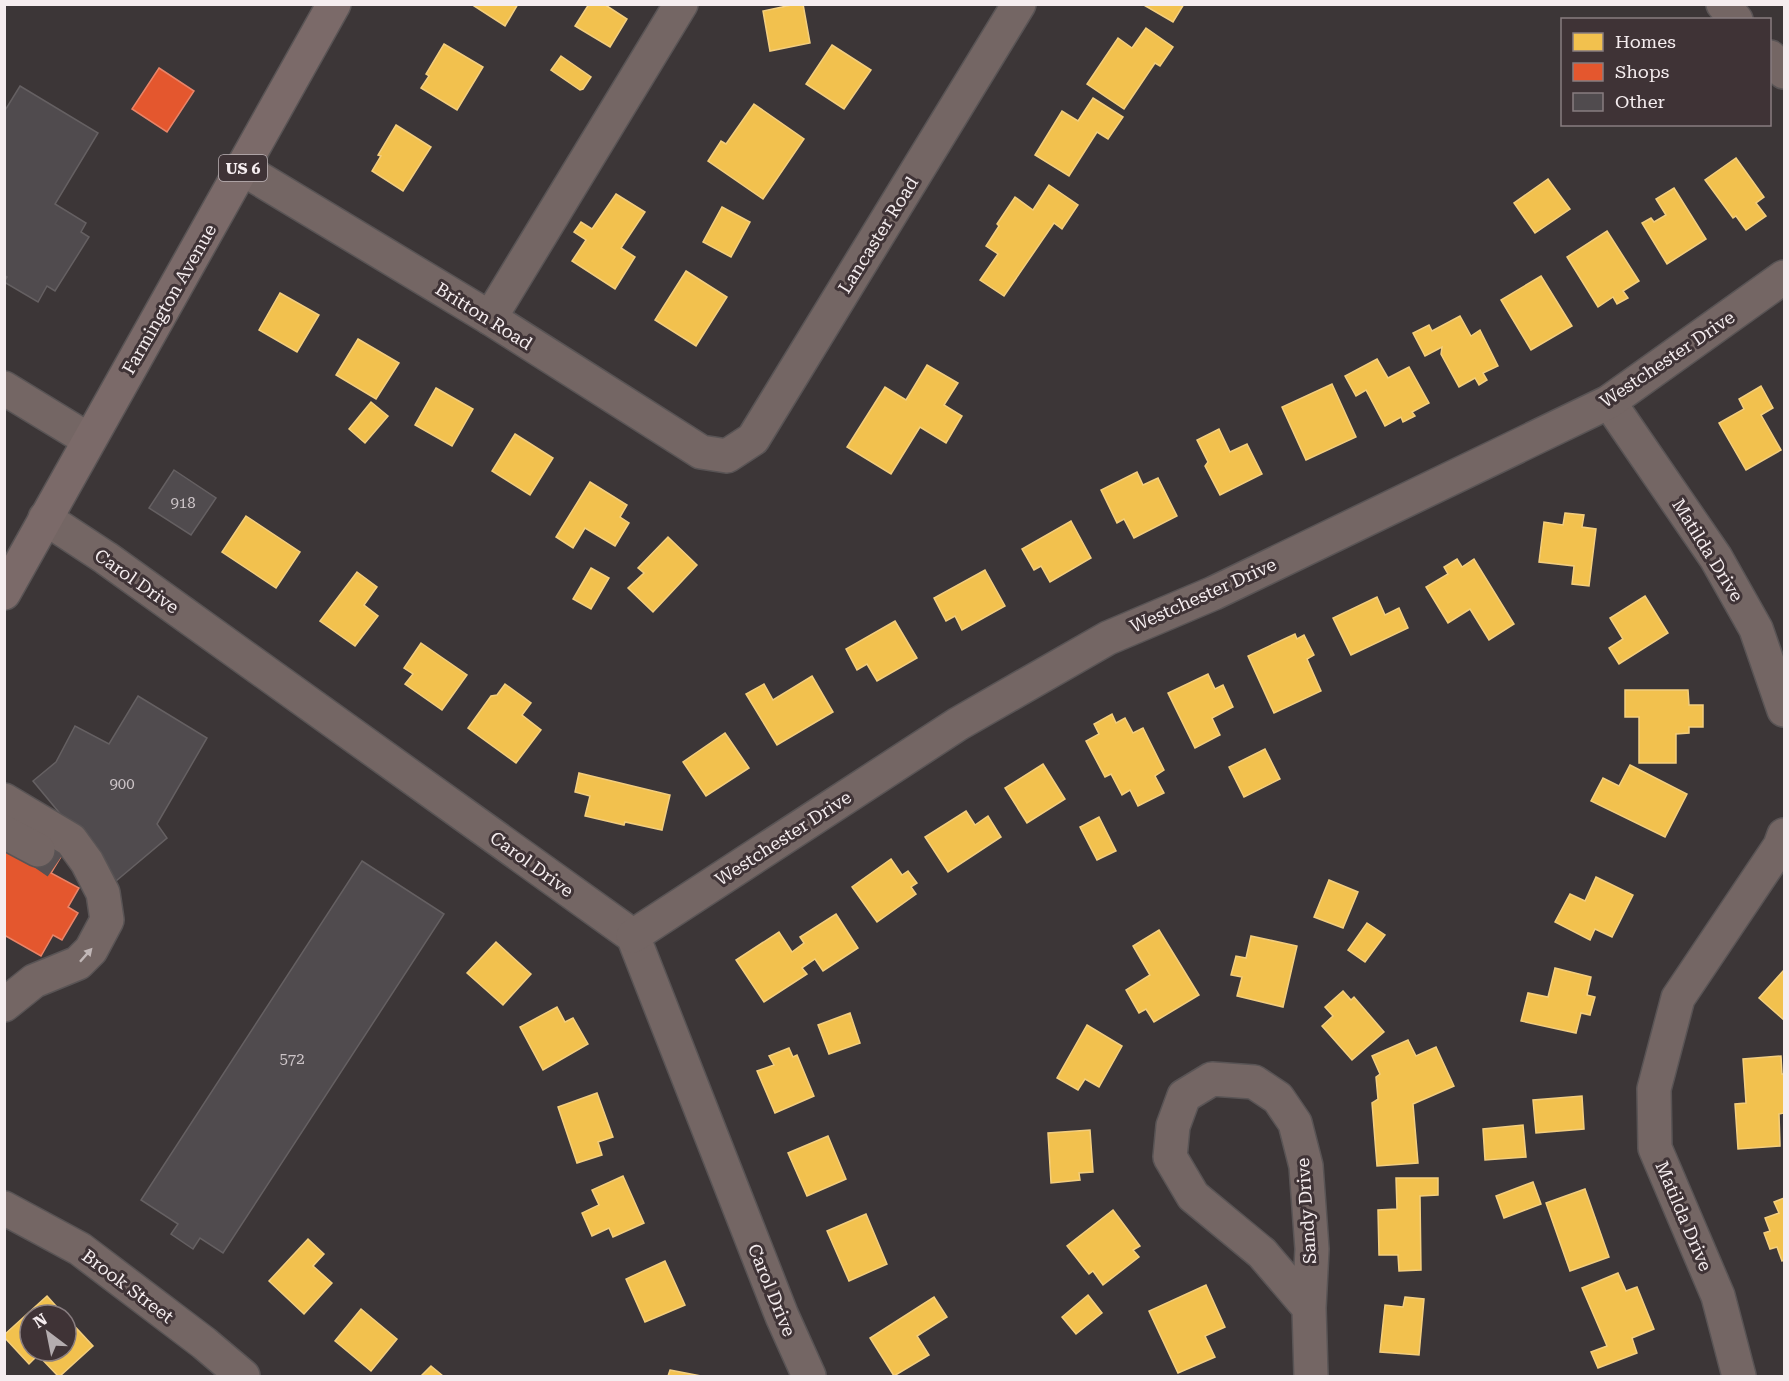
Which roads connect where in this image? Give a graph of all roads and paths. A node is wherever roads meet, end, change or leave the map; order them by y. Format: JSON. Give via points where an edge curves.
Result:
{"nodes":[{"id":1,"x":333,"y":4,"type":"edge"},
{"id":2,"x":681,"y":4,"type":"edge"},
{"id":3,"x":1019,"y":4,"type":"edge"},
{"id":4,"x":1723,"y":4,"type":"edge"},
{"id":5,"x":1734,"y":18,"type":"edge"},
{"id":6,"x":1771,"y":58,"type":"edge"},
{"id":7,"x":1785,"y":72,"type":"edge"},
{"id":8,"x":243,"y":169,"type":"junction"},
{"id":9,"x":1785,"y":278,"type":"edge"},
{"id":10,"x":490,"y":318,"type":"junction"},
{"id":11,"x":4,"y":388,"type":"edge"},
{"id":12,"x":1609,"y":402,"type":"junction"},
{"id":13,"x":88,"y":440,"type":"junction"},
{"id":14,"x":727,"y":456,"type":"joint"},
{"id":15,"x":45,"y":518,"type":"junction"},
{"id":16,"x":5,"y":592,"type":"edge"},
{"id":17,"x":1785,"y":710,"type":"edge"},
{"id":18,"x":23,"y":832,"type":"edge"},
{"id":19,"x":1785,"y":835,"type":"edge"},
{"id":20,"x":103,"y":893,"type":"junction"},
{"id":21,"x":633,"y":936,"type":"junction"},
{"id":22,"x":4,"y":1005,"type":"edge"},
{"id":23,"x":4,"y":1208,"type":"edge"},
{"id":24,"x":1309,"y":1308,"type":"junction"},
{"id":25,"x":243,"y":1377,"type":"edge"},
{"id":26,"x":810,"y":1377,"type":"edge"},
{"id":27,"x":1311,"y":1377,"type":"edge"},
{"id":28,"x":1739,"y":1377,"type":"edge"}],
"edges":[{"from":1,"to":8,"type":"highway","name":"Farmington Avenue","number":"US 6"},
{"from":2,"to":10,"type":"street"},
{"from":3,"to":14,"type":"street","name":"Lancaster Road","via":[[753,439]]},
{"from":4,"to":5,"type":"street"},
{"from":6,"to":7,"type":"street"},
{"from":8,"to":10,"type":"street","name":"Britton Road"},
{"from":8,"to":13,"type":"highway","name":"Farmington Avenue","number":"US 6"},
{"from":9,"to":12,"type":"street","name":"Westchester Drive"},
{"from":10,"to":14,"type":"street","name":"Britton Road","via":[[701,452]]},
{"from":11,"to":13,"type":"street"},
{"from":12,"to":17,"type":"street","name":"Matilda Drive","via":[[1716,558],[1756,629]]},
{"from":12,"to":21,"type":"street","name":"Westchester Drive","via":[[1214,593],[1108,638],[958,724]]},
{"from":13,"to":15,"type":"highway","name":"Farmington Avenue","number":"US 6"},
{"from":15,"to":16,"type":"highway","name":"Farmington Avenue","number":"US 6"},
{"from":15,"to":21,"type":"street","name":"Carol Drive"},
{"from":18,"to":20,"type":"street"},
{"from":18,"to":20,"type":"street","via":[[71,840]]},
{"from":19,"to":28,"type":"street","name":"Matilda Drive","via":[[1678,998],[1654,1089],[1655,1148],[1718,1296]]},
{"from":22,"to":20,"type":"street","one_way":true,"via":[[34,981],[78,963],[91,950],[107,920]]},
{"from":21,"to":26,"type":"street","name":"Carol Drive","via":[[782,1316]]},
{"from":23,"to":25,"type":"street","name":"Brook Street","via":[[80,1249]]},
{"from":24,"to":24,"type":"street","name":"Sandy Drive","via":[[1312,1249],[1306,1166],[1295,1123],[1278,1098],[1254,1082],[1212,1079],[1184,1096],[1173,1126],[1170,1157],[1193,1196],[1262,1254]]},
{"from":24,"to":27,"type":"street","name":"Sandy Drive"}]}
